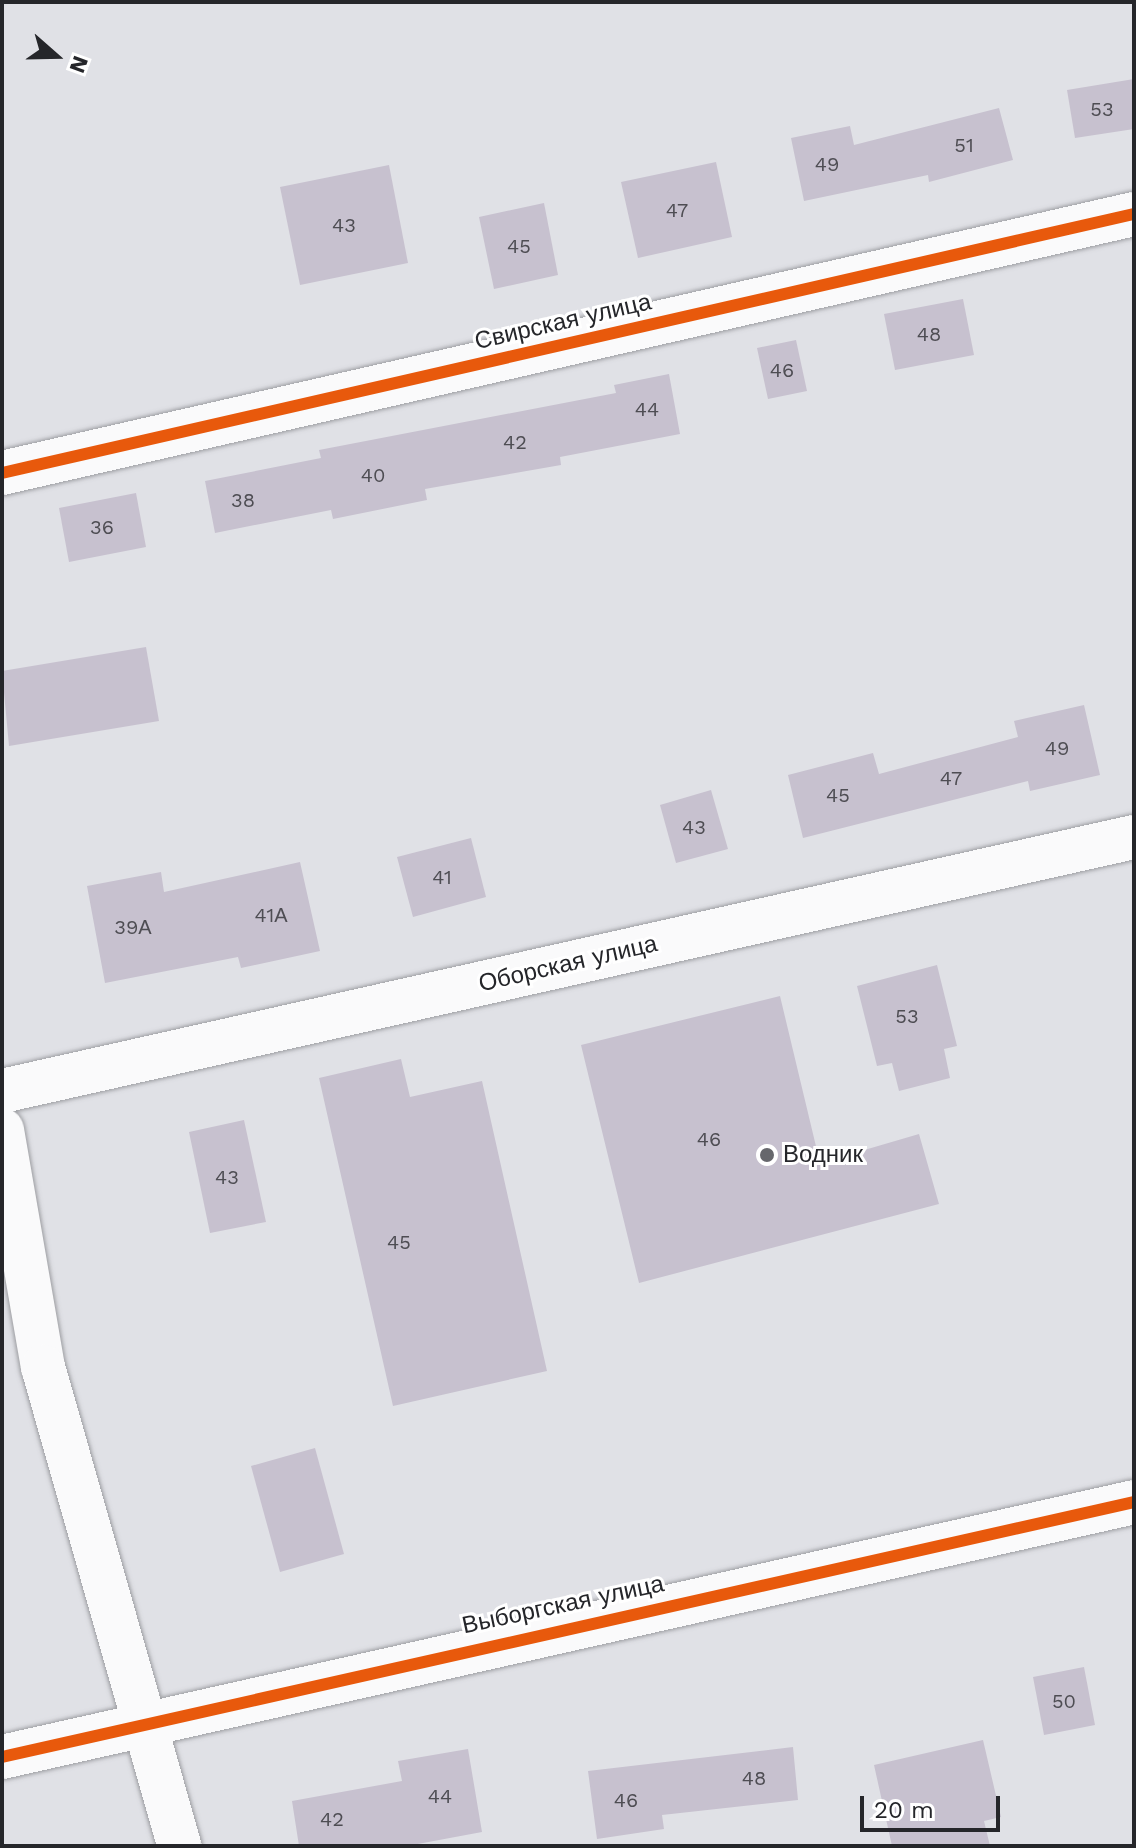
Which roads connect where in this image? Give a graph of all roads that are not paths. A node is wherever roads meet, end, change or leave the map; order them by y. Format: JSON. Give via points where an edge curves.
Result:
{"nodes":[{"id":1,"x":1134,"y":214,"type":"edge"},
{"id":2,"x":2,"y":473,"type":"edge"},
{"id":3,"x":1134,"y":837,"type":"edge"},
{"id":4,"x":2,"y":1091,"type":"edge"},
{"id":5,"x":2,"y":1130,"type":"edge"},
{"id":6,"x":1134,"y":1502,"type":"edge"},
{"id":7,"x":147,"y":1720,"type":"junction"},
{"id":8,"x":2,"y":1757,"type":"edge"},
{"id":9,"x":179,"y":1846,"type":"edge"}],
"edges":[{"from":1,"to":2,"type":"street","name":"Свирская улица"},
{"from":3,"to":4,"type":"street","name":"Оборская улица"},
{"from":5,"to":7,"type":"street","via":[[43,1367]]},
{"from":6,"to":7,"type":"street","name":"Выборгская улица"},
{"from":7,"to":8,"type":"street","name":"Выборгская улица"},
{"from":7,"to":9,"type":"street"}]}
